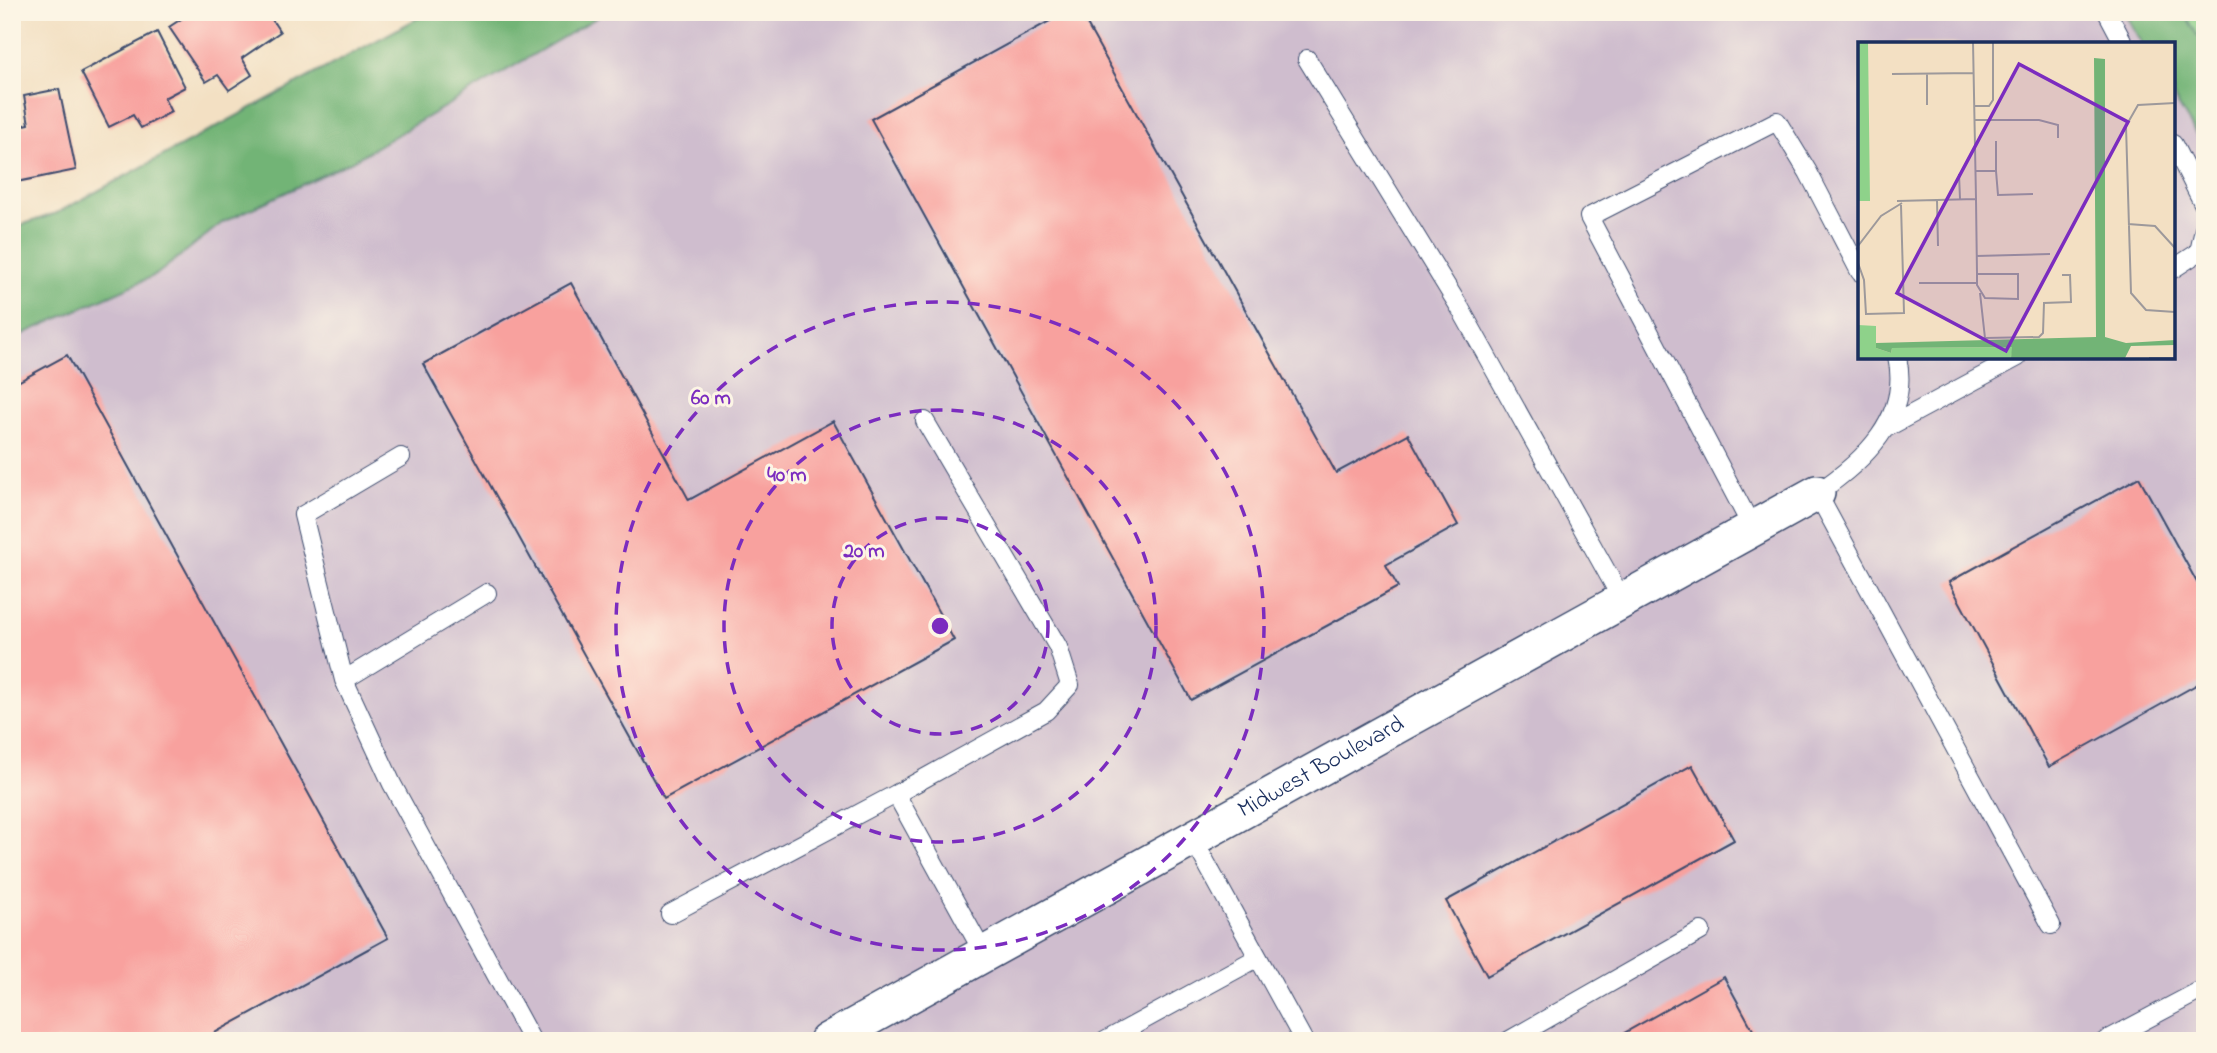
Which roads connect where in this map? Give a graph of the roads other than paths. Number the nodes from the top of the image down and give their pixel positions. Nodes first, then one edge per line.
1 (2107, 12) edge
2 (2123, 42) edge
3 (1307, 59) dead end
4 (2175, 148) edge
5 (2205, 207) edge
6 (2205, 225) edge
7 (1858, 268) edge
8 (2175, 268) edge
9 (1897, 359) edge
10 (2014, 359) edge
11 (925, 421) dead end
12 (1886, 428) junction
13 (401, 457) dead end
14 (1817, 493) junction
15 (1753, 529) junction
16 (487, 593) dead end
17 (1623, 601) junction
18 (344, 680) junction
19 (896, 794) junction
20 (1193, 838) junction
21 (670, 914) dead end
22 (2051, 925) dead end
23 (1701, 931) dead end
24 (984, 954) junction
25 (1257, 958) junction
26 (2205, 988) edge
27 (532, 1041) edge
28 (827, 1041) edge
29 (1105, 1041) edge
30 (1304, 1041) edge
31 (1508, 1041) edge
32 (2105, 1041) edge

1 - 2 lane
3 - 17 lane
4 - 5 lane
6 - 8 lane
7 - 15 lane
9 - 12 lane
10 - 12 lane
11 - 19 lane
12 - 14 lane
13 - 18 lane
14 - 15 street, Midwest Boulevard
14 - 22 lane
15 - 17 street, Midwest Boulevard
16 - 18 lane
17 - 20 street, Midwest Boulevard
18 - 27 lane
19 - 21 lane
19 - 24 lane
20 - 24 street, Midwest Boulevard
20 - 25 lane
23 - 31 lane
24 - 28 street, Midwest Boulevard
25 - 29 lane
25 - 30 lane
26 - 32 lane

